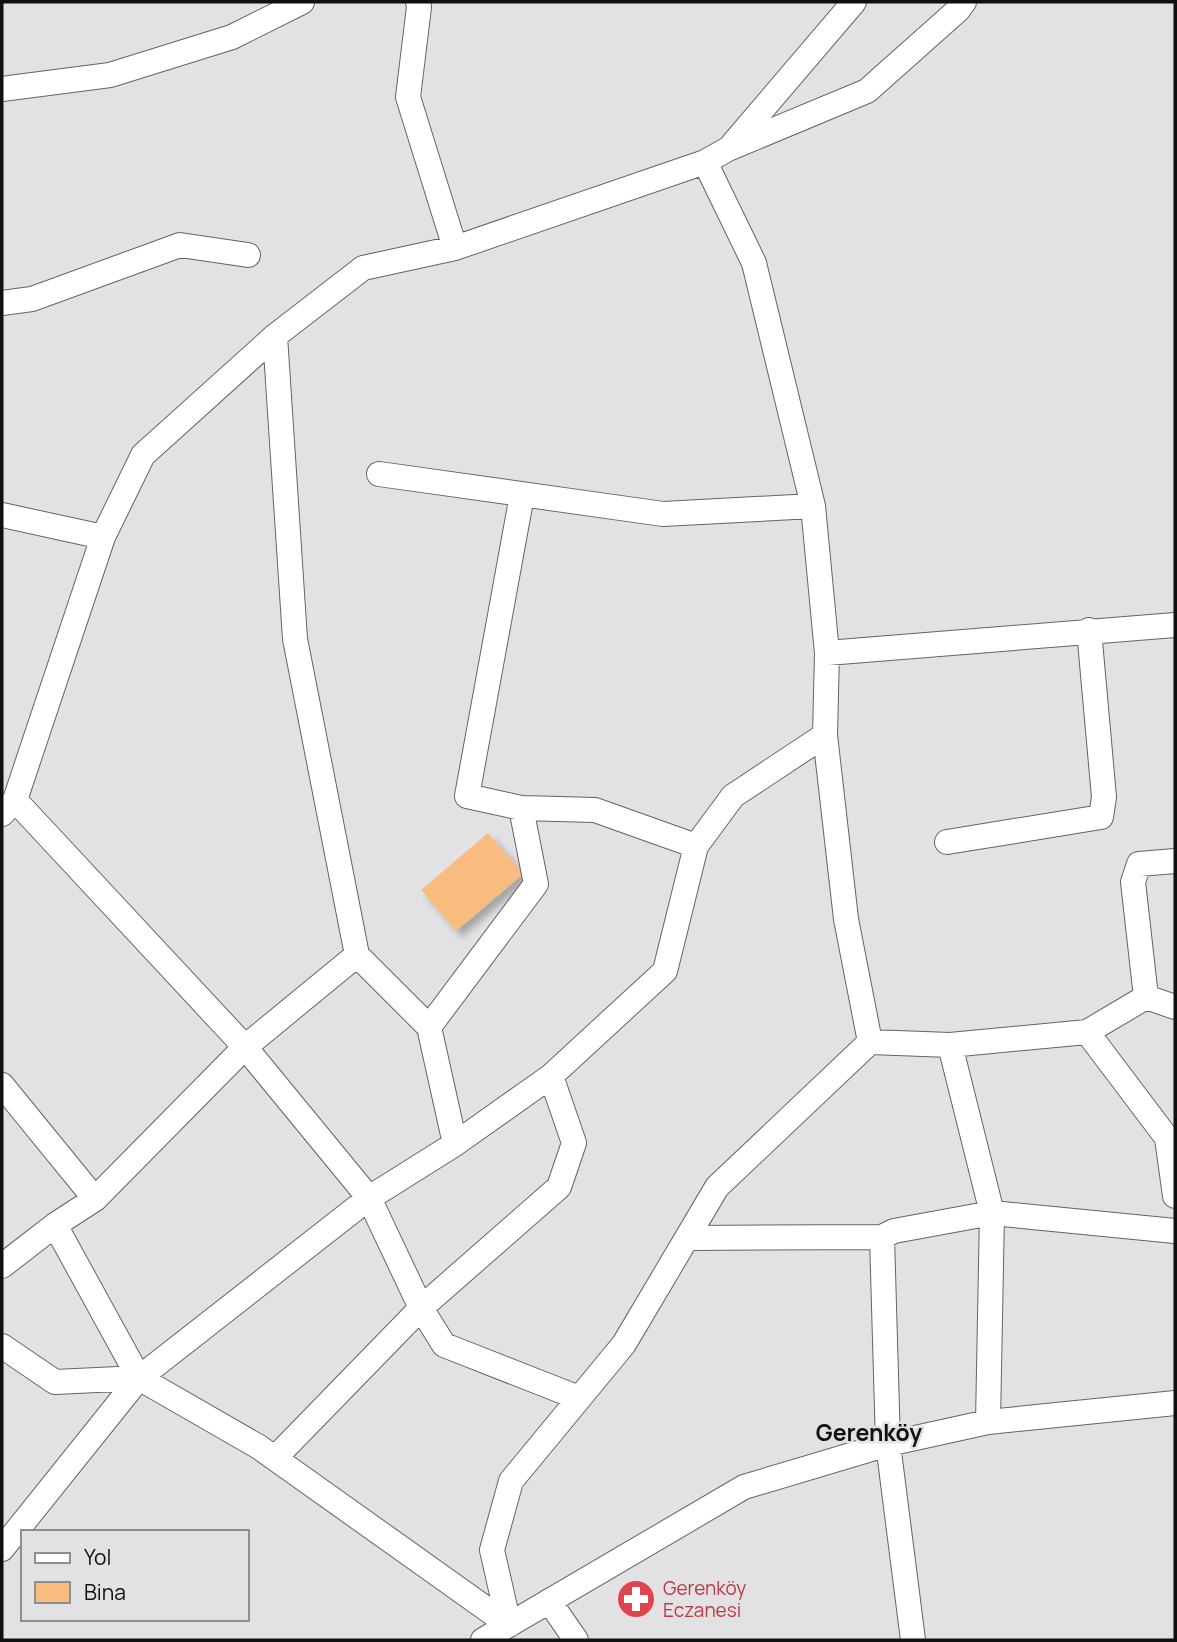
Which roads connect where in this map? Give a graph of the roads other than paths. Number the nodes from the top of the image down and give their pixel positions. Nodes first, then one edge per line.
1 (302, 2) edge
2 (418, 2) edge
3 (854, 2) edge
4 (964, 2) edge
5 (2, 89) edge
6 (728, 149) junction
7 (705, 162) junction
8 (455, 248) junction
9 (248, 255) dead end
10 (2, 303) edge
11 (275, 336) junction
12 (379, 474) dead end
13 (522, 495) junction
14 (813, 506) junction
15 (2, 514) edge
16 (103, 537) junction
17 (1175, 625) edge
18 (1089, 630) junction
19 (827, 653) junction
20 (825, 735) junction
21 (9, 807) edge
22 (521, 808) junction
23 (947, 842) dead end
24 (696, 846) junction
25 (1175, 861) edge
26 (357, 956) junction
27 (1146, 997) junction
28 (1175, 1007) edge
29 (429, 1027) junction
30 (1087, 1032) junction
31 (870, 1042) junction
32 (950, 1045) junction
33 (244, 1047) junction
34 (551, 1076) junction
35 (2, 1085) edge
36 (455, 1144) junction
37 (1175, 1196) edge
38 (369, 1198) junction
39 (94, 1199) junction
40 (992, 1213) junction
41 (55, 1224) junction
42 (1175, 1231) edge
43 (882, 1237) junction
44 (687, 1238) junction
45 (2, 1266) edge
46 (421, 1308) junction
47 (2, 1346) edge
48 (139, 1378) junction
49 (579, 1398) junction
50 (1175, 1403) edge
51 (988, 1422) junction
52 (888, 1444) junction
53 (275, 1458) junction
54 (2, 1549) edge
55 (549, 1601) junction
56 (509, 1625) junction
57 (483, 1640) edge
58 (576, 1640) edge
59 (913, 1640) edge

1 - 5 street
2 - 8 street
3 - 6 street
4 - 6 street
6 - 7 street
7 - 8 street
7 - 14 street
8 - 11 street
9 - 10 street
11 - 16 street
11 - 26 street
12 - 13 street
13 - 14 street
13 - 22 street
14 - 19 street
15 - 16 street
16 - 21 street
17 - 18 street
18 - 19 street
18 - 23 street
19 - 20 street
20 - 24 street
20 - 31 street
21 - 33 street
22 - 24 street
22 - 29 street
24 - 34 street
25 - 27 street
26 - 29 street
26 - 33 street
27 - 28 street
27 - 30 street
29 - 36 street
30 - 32 street
30 - 37 street
31 - 32 street
31 - 44 street
32 - 40 street
33 - 38 street
33 - 39 street
34 - 36 street
34 - 46 street
35 - 39 street
36 - 38 street
38 - 46 street
38 - 48 street
39 - 41 street
40 - 42 street
40 - 43 street
40 - 51 street
41 - 45 street
41 - 48 street
43 - 44 street
43 - 52 street
44 - 49 street
46 - 49 street
46 - 53 street
47 - 48 street
48 - 53 street
48 - 54 street
49 - 56 street
50 - 51 street
51 - 52 street
52 - 55 street
52 - 59 street
53 - 56 street
55 - 56 street
55 - 58 street
56 - 57 street

